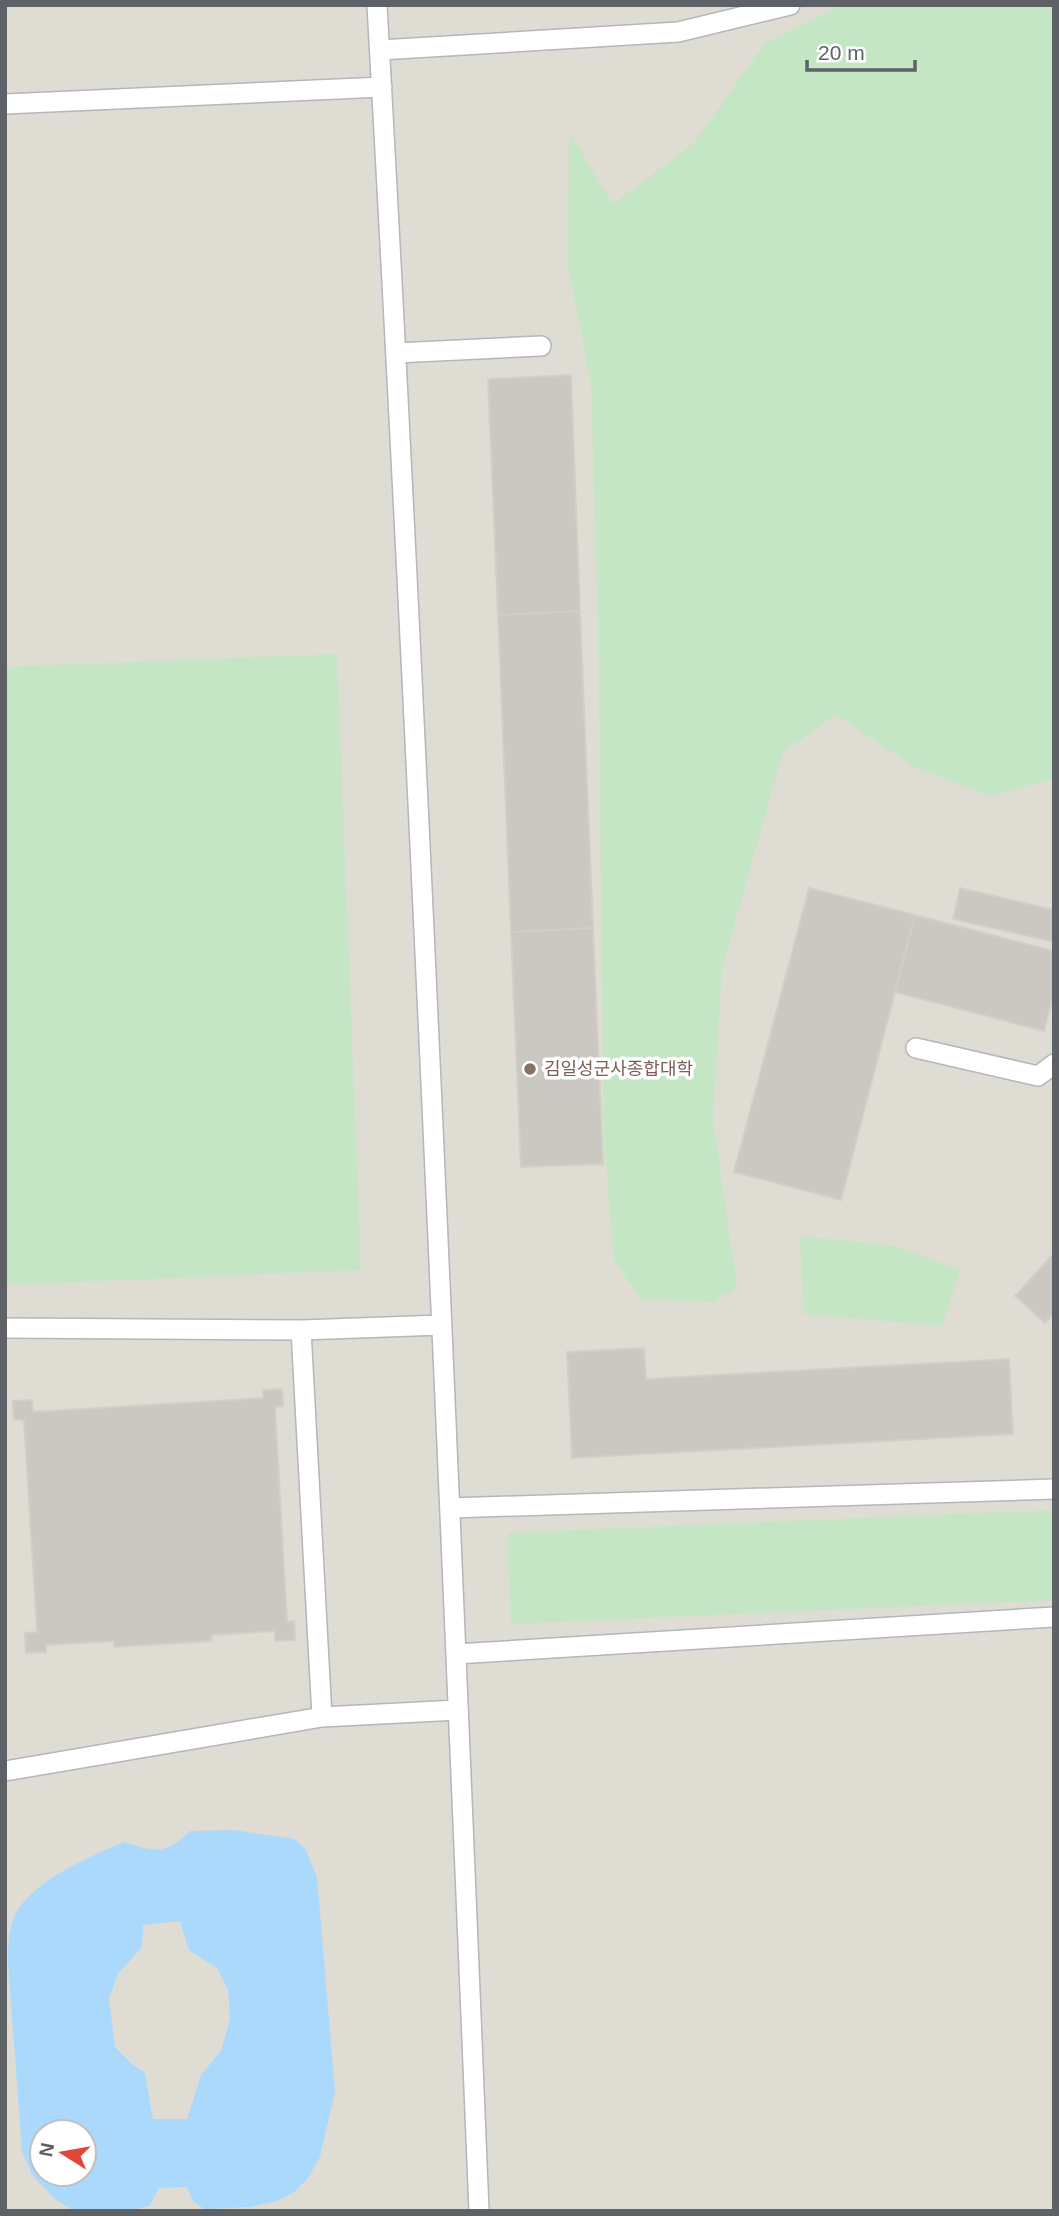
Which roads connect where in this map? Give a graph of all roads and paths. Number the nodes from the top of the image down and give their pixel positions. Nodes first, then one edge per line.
1 (377, 5) edge
2 (790, 5) edge
3 (380, 50) junction
4 (382, 88) junction
5 (5, 104) edge
6 (541, 346) dead end
7 (397, 352) junction
8 (916, 1048) dead end
9 (1054, 1064) edge
10 (442, 1325) junction
11 (5, 1328) edge
12 (301, 1330) junction
13 (1054, 1489) edge
14 (450, 1508) junction
15 (1054, 1617) edge
16 (456, 1654) junction
17 (458, 1710) junction
18 (322, 1717) junction
19 (5, 1771) edge
20 (479, 2211) edge

1 - 3 lane
2 - 3 lane
3 - 4 lane
4 - 5 lane
4 - 7 lane
6 - 7 lane
7 - 10 lane
8 - 9 lane
10 - 12 lane
10 - 14 lane
11 - 12 lane
12 - 18 lane
13 - 14 lane
14 - 16 lane
15 - 16 lane
16 - 17 lane
17 - 18 lane
17 - 20 lane
18 - 19 lane

